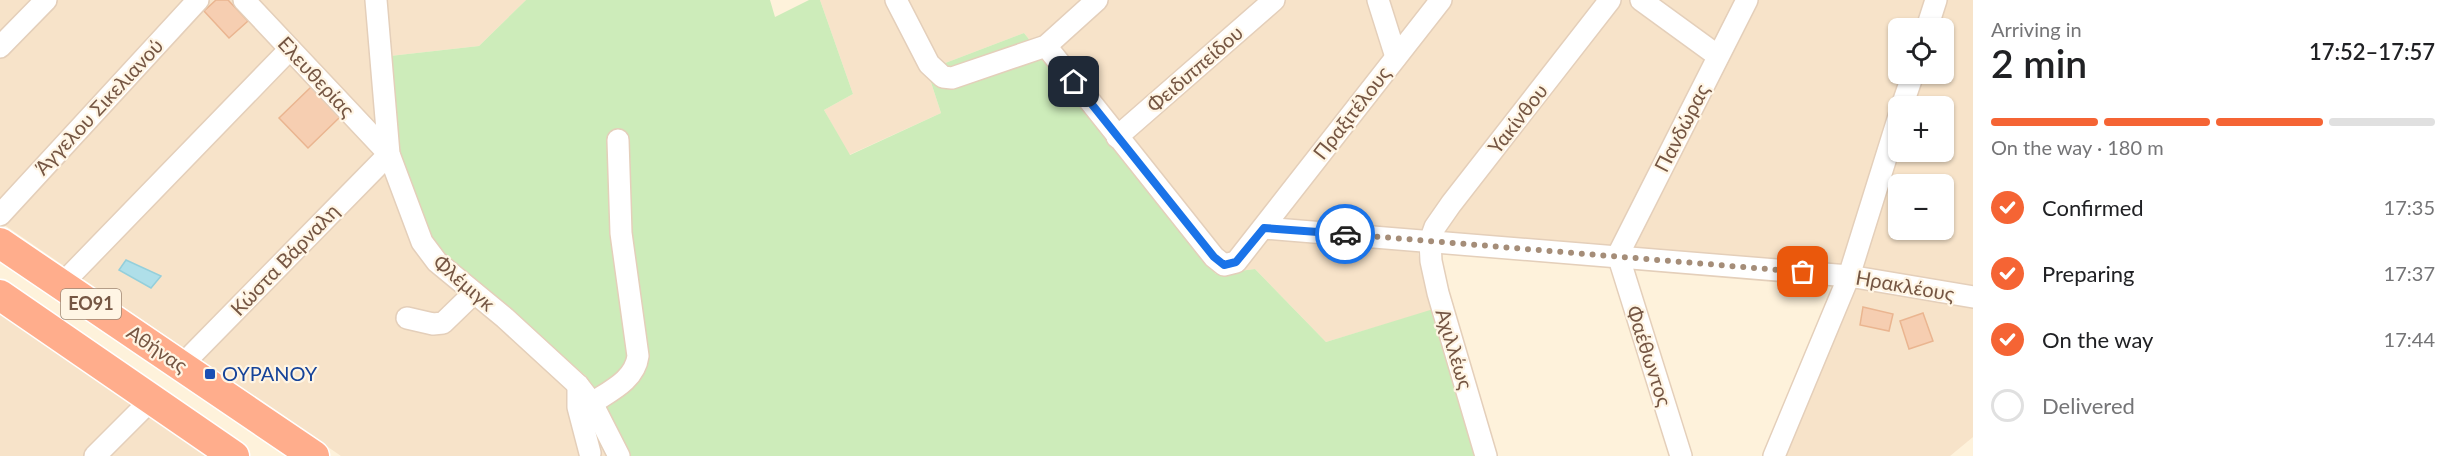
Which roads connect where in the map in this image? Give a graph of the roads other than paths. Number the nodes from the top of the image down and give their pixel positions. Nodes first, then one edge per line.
1 (46, 0) edge
2 (198, 0) edge
3 (244, 0) edge
4 (896, 0) edge
5 (1097, 0) edge
6 (1274, 0) edge
7 (1378, 0) edge
8 (1441, 0) edge
9 (1610, 0) edge
10 (1641, 0) edge
11 (1747, 0) edge
12 (1936, 0) edge
13 (381, 2) edge
14 (1930, 18) edge
15 (1046, 46) junction
16 (0, 47) edge
17 (290, 49) junction
18 (1718, 56) junction
19 (1396, 57) junction
20 (1117, 137) junction
21 (618, 140) dead end
22 (1888, 151) edge
23 (389, 154) junction
24 (0, 214) edge
25 (1264, 228) junction
26 (1430, 241) junction
27 (0, 243) edge
28 (1618, 255) junction
29 (1849, 276) junction
30 (62, 284) junction
31 (474, 293) junction
32 (0, 296) edge
33 (1973, 297) edge
34 (407, 318) dead end
35 (181, 366) junction
36 (578, 385) junction
37 (152, 400) junction
38 (592, 403) junction
39 (590, 453) dead end
40 (95, 456) edge
41 (234, 456) edge
42 (314, 456) edge
43 (619, 456) edge
44 (1486, 456) edge
45 (1681, 456) edge
46 (1774, 456) edge

1 - 16 street
2 - 24 street, Άγγελου Σικελιανού
3 - 17 street, Ελευθερίας
4 - 15 street
5 - 15 street
6 - 20 street, Φειδιππείδου
7 - 19 street
8 - 19 street, Πραξιτέλους
9 - 26 street, Υακίνθου
10 - 18 street
11 - 18 street, Πανδώρας
12 - 14 street
13 - 23 street, Φλέμιγκ
15 - 20 street
17 - 23 street, Ελευθερίας
17 - 30 street
18 - 28 street, Πανδώρας
19 - 25 street, Πραξιτέλους
20 - 25 street, Πραξιτέλους
21 - 38 street
22 - 29 street
23 - 31 street, Φλέμιγκ
23 - 35 street, Κώστα Βάρναλη
25 - 26 street, Ηρακλέους
26 - 28 street, Ηρακλέους
26 - 44 street, Αχιλλέως
27 - 30 highway, Αθήνας / ΕΟ91
28 - 29 street, Ηρακλέους
28 - 45 street, Φαέθωντος
29 - 33 street, Ηρακλέους
29 - 46 street
30 - 35 highway, Αθήνας / ΕΟ91
31 - 34 street
31 - 36 street, Φλέμιγκ
32 - 37 highway, ΕΟ91
35 - 42 highway, Αθήνας / ΕΟ91
36 - 38 street, Φλέμιγκ
36 - 39 street
37 - 40 street
37 - 41 highway, ΕΟ91
38 - 43 street, Φλέμιγκ

